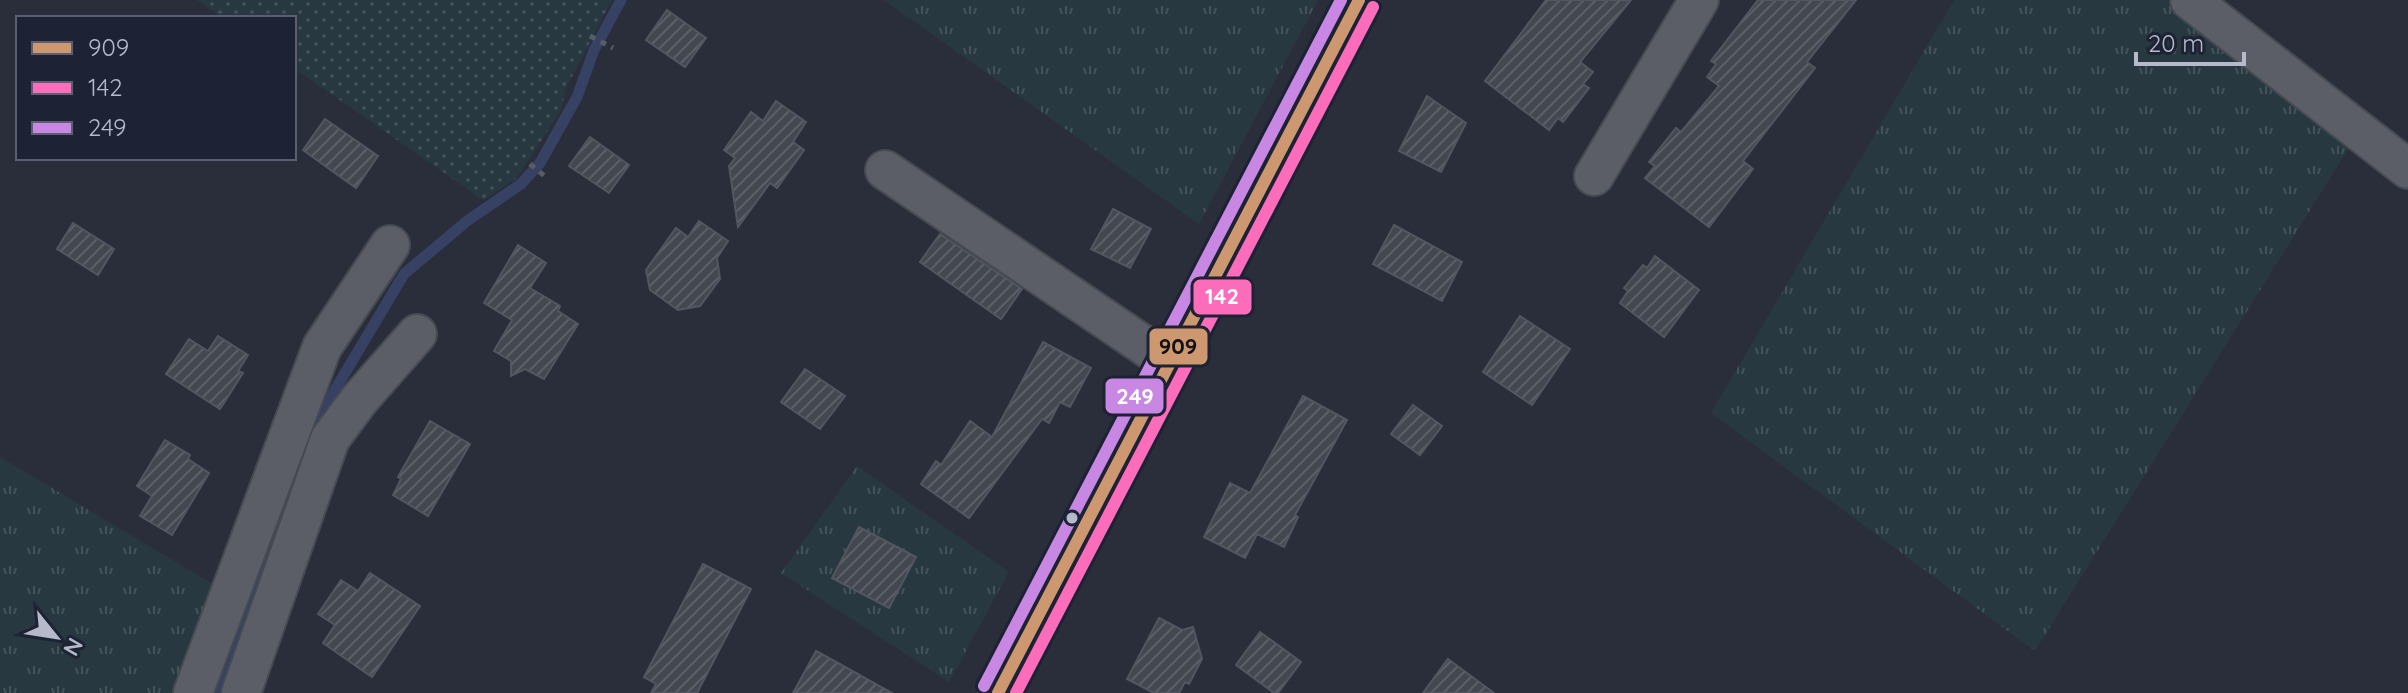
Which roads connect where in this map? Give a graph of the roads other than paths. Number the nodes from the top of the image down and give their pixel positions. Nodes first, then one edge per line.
1 (1359, 0) edge
2 (1699, 0) edge
3 (2190, 0) edge
4 (2408, 169) edge
5 (885, 170) dead end
6 (1594, 176) dead end
7 (390, 245) dead end
8 (417, 334) dead end
9 (1170, 363) junction
10 (293, 422) junction
11 (330, 439) junction
12 (193, 693) edge
13 (241, 693) edge
14 (998, 693) edge

1 - 9 street
2 - 6 street
3 - 4 street
5 - 9 street
7 - 10 street
8 - 11 street
9 - 14 street
10 - 11 street
10 - 12 street
11 - 13 street

